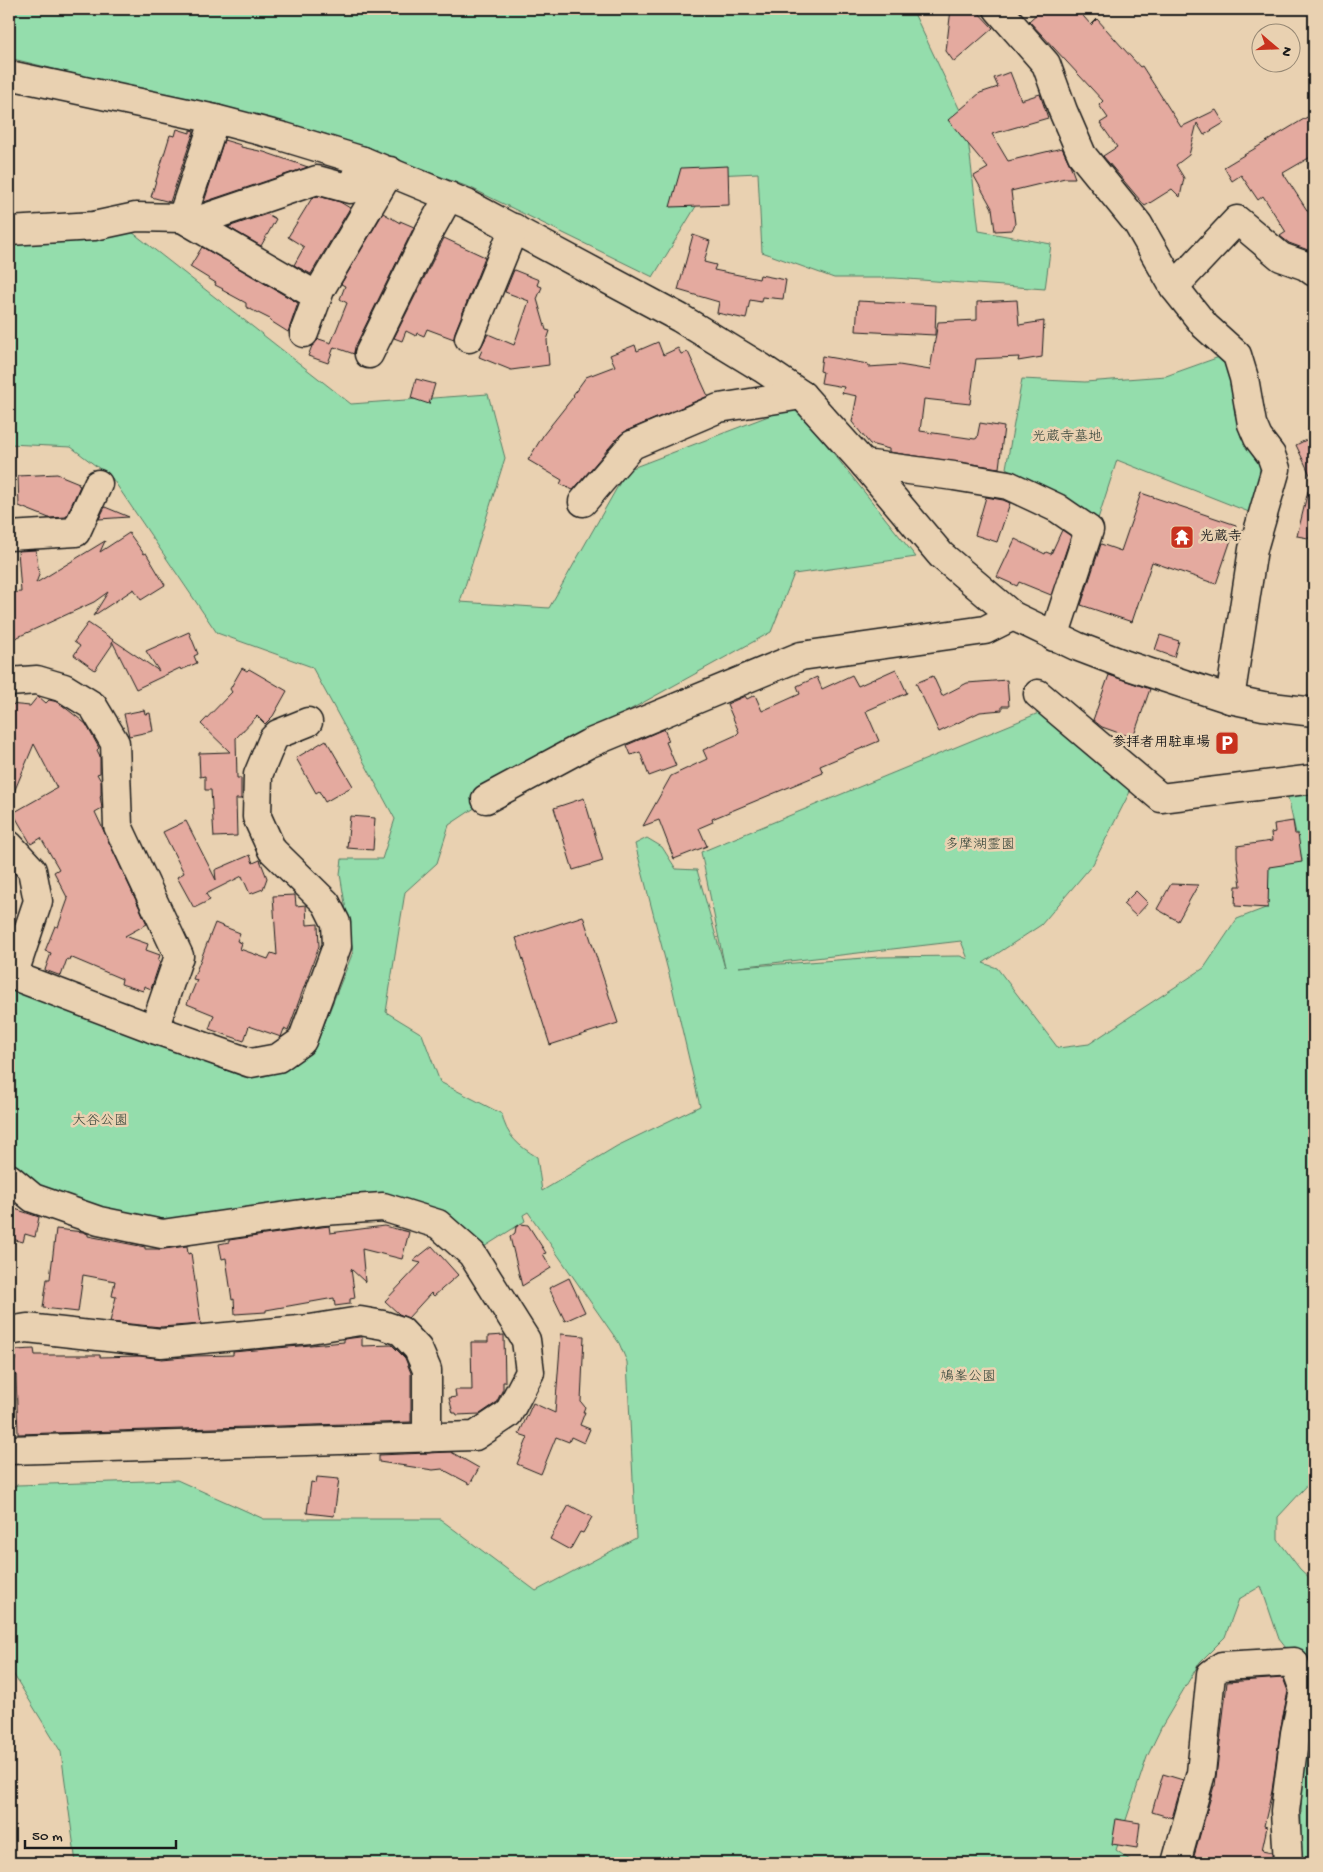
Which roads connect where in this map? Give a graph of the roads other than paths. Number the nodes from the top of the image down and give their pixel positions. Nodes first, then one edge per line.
1 (998, 9) edge
2 (9, 75) edge
3 (215, 119) junction
4 (363, 161) junction
5 (390, 171) junction
6 (449, 196) junction
7 (186, 221) junction
8 (514, 228) junction
9 (9, 231) edge
10 (1314, 272) edge
11 (1174, 287) junction
12 (317, 296) junction
13 (304, 333) dead end
14 (469, 338) dead end
15 (369, 354) dead end
16 (802, 395) junction
17 (864, 464) junction
18 (98, 484) dead end
19 (583, 502) dead end
20 (9, 536) edge
21 (1013, 616) junction
22 (1054, 637) junction
23 (9, 682) edge
24 (1038, 694) dead end
25 (1230, 698) junction
26 (1314, 712) edge
27 (308, 722) dead end
28 (1314, 779) edge
29 (486, 799) dead end
30 (9, 846) edge
31 (11, 975) edge
32 (154, 1029) junction
33 (9, 1178) edge
34 (9, 1331) edge
35 (427, 1438) junction
36 (9, 1450) edge
37 (1176, 1863) edge
38 (1288, 1863) edge

1 - 11 street
2 - 3 street
3 - 4 street
3 - 7 street
4 - 5 street
4 - 7 street
5 - 6 street
5 - 12 street
6 - 8 street
6 - 15 street
7 - 9 street
7 - 12 street
8 - 14 street
8 - 16 street
10 - 11 street
11 - 25 street
12 - 13 street
16 - 17 street
16 - 19 street
17 - 21 street
17 - 22 street
18 - 20 street
21 - 22 street
21 - 29 street
22 - 25 street
23 - 32 street
24 - 28 street
25 - 26 street
27 - 32 street
30 - 31 street
31 - 32 street
33 - 35 street
34 - 35 street
35 - 36 street
37 - 38 street

